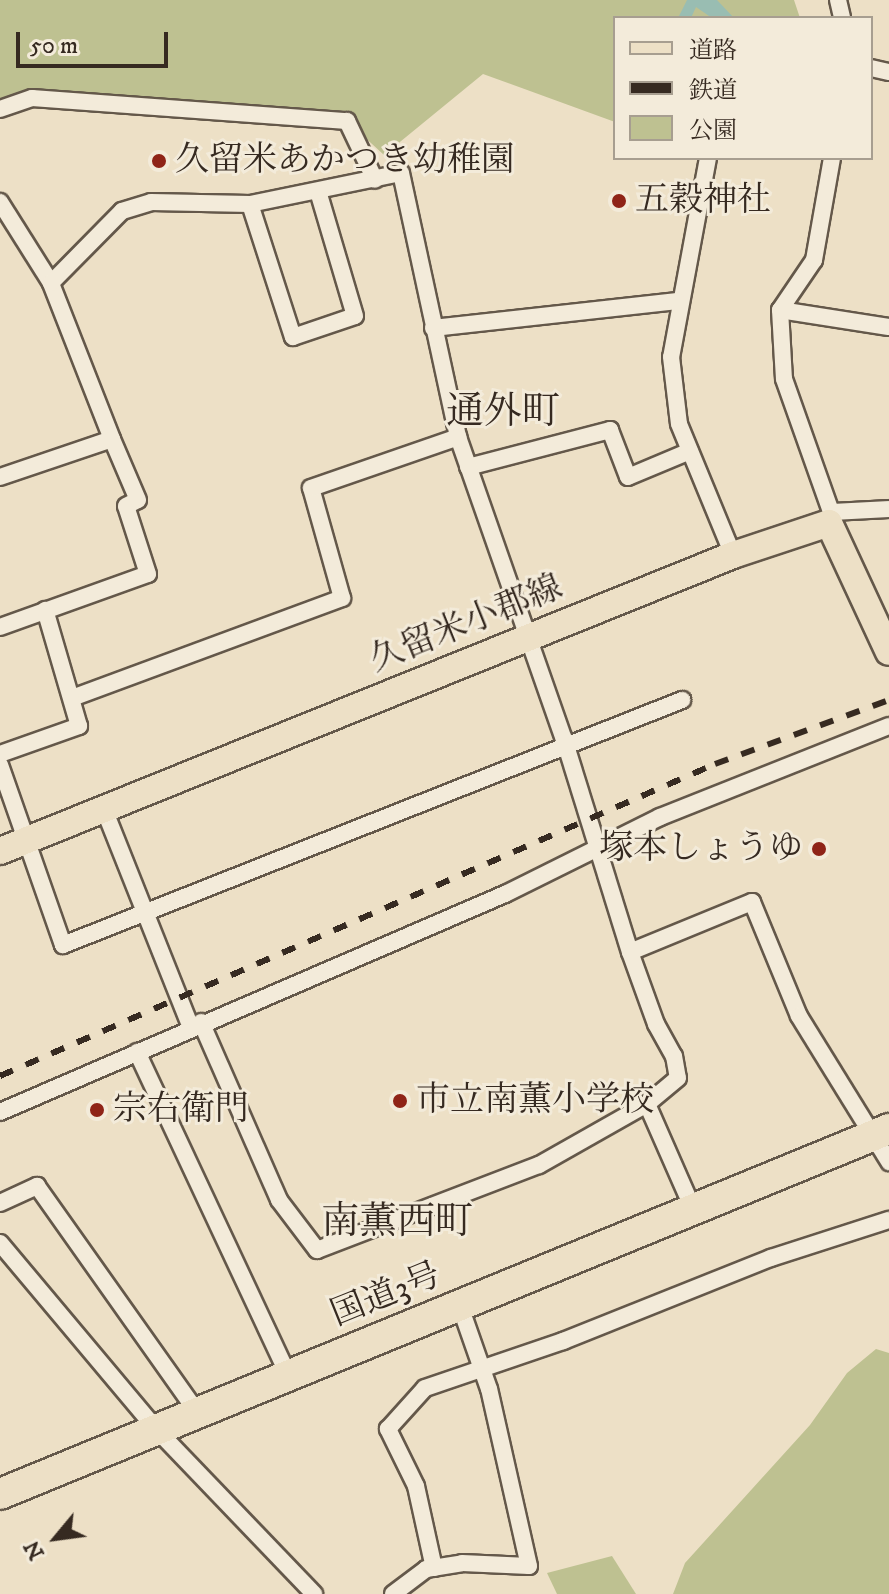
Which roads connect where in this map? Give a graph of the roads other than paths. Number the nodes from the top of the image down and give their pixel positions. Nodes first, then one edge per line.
1 (0, 109) edge
2 (708, 160) edge
3 (828, 160) edge
4 (375, 180) junction
5 (318, 191) junction
6 (0, 202) edge
7 (250, 204) junction
8 (51, 283) junction
9 (678, 301) junction
10 (780, 310) junction
11 (889, 325) edge
12 (433, 328) junction
13 (458, 437) junction
14 (112, 439) junction
15 (690, 451) junction
16 (468, 467) junction
17 (0, 477) edge
18 (889, 509) edge
19 (733, 555) junction
20 (45, 610) junction
21 (0, 627) edge
22 (528, 639) junction
23 (889, 652) edge
24 (72, 698) junction
25 (682, 700) dead end
26 (889, 726) edge
27 (566, 747) junction
28 (0, 754) edge
29 (0, 765) edge
30 (104, 809) junction
31 (29, 839) junction
32 (0, 851) edge
33 (595, 852) junction
34 (144, 915) junction
35 (630, 952) junction
36 (196, 1025) junction
37 (137, 1052) junction
38 (647, 1104) junction
39 (0, 1112) edge
40 (881, 1132) edge
41 (889, 1162) edge
42 (0, 1203) edge
43 (694, 1211) junction
44 (889, 1220) edge
45 (0, 1243) edge
46 (460, 1306) junction
47 (482, 1366) junction
48 (288, 1375) junction
49 (197, 1412) junction
50 (155, 1428) junction
51 (0, 1494) edge
52 (434, 1568) junction
53 (314, 1594) edge
54 (393, 1594) edge

1 - 4 street
2 - 9 street
3 - 10 street
4 - 5 street
4 - 12 street
5 - 7 street
5 - 7 street
6 - 8 street
7 - 8 street
8 - 14 street
9 - 12 street
9 - 15 street
10 - 11 street
10 - 18 street
12 - 13 street
13 - 16 street
13 - 24 street
14 - 17 street
14 - 20 street
15 - 16 street
15 - 19 street
16 - 22 street
19 - 22 main road, 久留米小郡線
19 - 23 main road, 久留米小郡線
20 - 21 street
20 - 24 street
22 - 27 street
22 - 30 main road, 久留米小郡線
24 - 28 street
25 - 27 street
26 - 33 street
27 - 33 street
27 - 34 street
29 - 31 street
30 - 31 main road, 久留米小郡線
30 - 34 street
31 - 32 main road, 久留米小郡線
31 - 34 street
33 - 35 street
33 - 36 street
34 - 36 street
35 - 38 street
35 - 40 street
36 - 37 street
36 - 38 street
37 - 39 street
37 - 48 street
38 - 43 street
40 - 41 street
40 - 43 highway, 国道3号
42 - 49 street
43 - 46 highway, 国道3号
44 - 47 street
45 - 50 street
46 - 47 street
46 - 48 highway, 国道3号
47 - 52 street
47 - 52 street
48 - 49 highway, 国道3号
49 - 50 highway, 国道3号
50 - 51 highway, 国道3号
50 - 53 street
52 - 54 street

